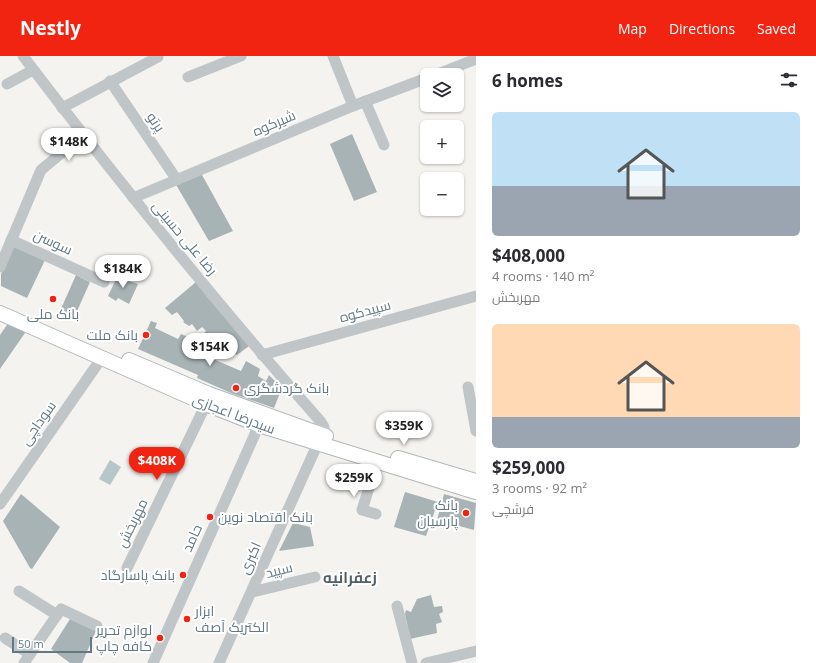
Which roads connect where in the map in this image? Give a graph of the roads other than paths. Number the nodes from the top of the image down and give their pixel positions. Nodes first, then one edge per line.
1 (23, 56) edge
2 (241, 56) edge
3 (333, 56) edge
4 (158, 57) dead end
5 (476, 59) edge
6 (452, 68) edge
7 (33, 70) junction
8 (188, 78) dead end
9 (110, 81) junction
10 (420, 81) edge
11 (7, 84) dead end
12 (365, 101) junction
13 (353, 106) junction
14 (62, 108) junction
15 (82, 136) junction
16 (384, 145) dead end
17 (176, 180) junction
18 (133, 198) junction
19 (12, 240) junction
20 (0, 267) edge
21 (104, 282) dead end
22 (476, 296) edge
23 (0, 303) edge
24 (0, 313) edge
25 (262, 355) junction
26 (101, 359) junction
27 (468, 387) dead end
28 (206, 404) junction
29 (259, 425) junction
30 (476, 431) edge
31 (321, 439) junction
32 (378, 462) junction
33 (476, 481) edge
34 (476, 492) edge
35 (0, 504) edge
36 (376, 514) dead end
37 (127, 568) dead end
38 (315, 576) dead end
39 (20, 592) dead end
40 (252, 592) junction
41 (397, 606) dead end
42 (57, 615) junction
43 (97, 626) dead end
44 (5, 638) dead end
45 (476, 651) edge
46 (27, 658) edge
47 (153, 663) edge
48 (219, 663) edge
49 (412, 663) edge
50 (426, 663) edge

1 - 7 street, رضا علی حسینی
2 - 8 street
3 - 13 street
4 - 9 street
5 - 6 street
7 - 11 street
7 - 14 street, رضا علی حسینی
9 - 14 street
9 - 17 street, پرتو
10 - 12 street, شیرکوه
12 - 13 street, شیرکوه
12 - 16 street
13 - 17 street, شیرکوه
14 - 15 street, رضا علی حسینی
15 - 18 street, رضا علی حسینی
15 - 19 street
17 - 18 street, شیرکوه
18 - 25 street, رضا علی حسینی
19 - 20 street
19 - 21 street, سوسن
22 - 25 street, سپیدکوه
23 - 31 main road, سیدرضا اعجازی
24 - 26 main road, سیدرضا اعجازی
25 - 31 street, رضا علی حسینی
26 - 28 main road, سیدرضا اعجازی
26 - 35 street, سوداچی
27 - 30 street
28 - 29 main road, سیدرضا اعجازی
28 - 37 street, مهربخش
29 - 31 main road, سیدرضا اعجازی
29 - 47 street, حامد
31 - 32 main road, سیدرضا اعجازی
31 - 33 main road, سیدرضا اعجازی
31 - 40 street, اکبری
32 - 34 main road, سیدرضا اعجازی
32 - 36 street
38 - 40 street, سپید
39 - 42 street
40 - 48 street, اکبری
41 - 49 street
42 - 43 street
42 - 46 street
44 - 46 street
45 - 50 street

